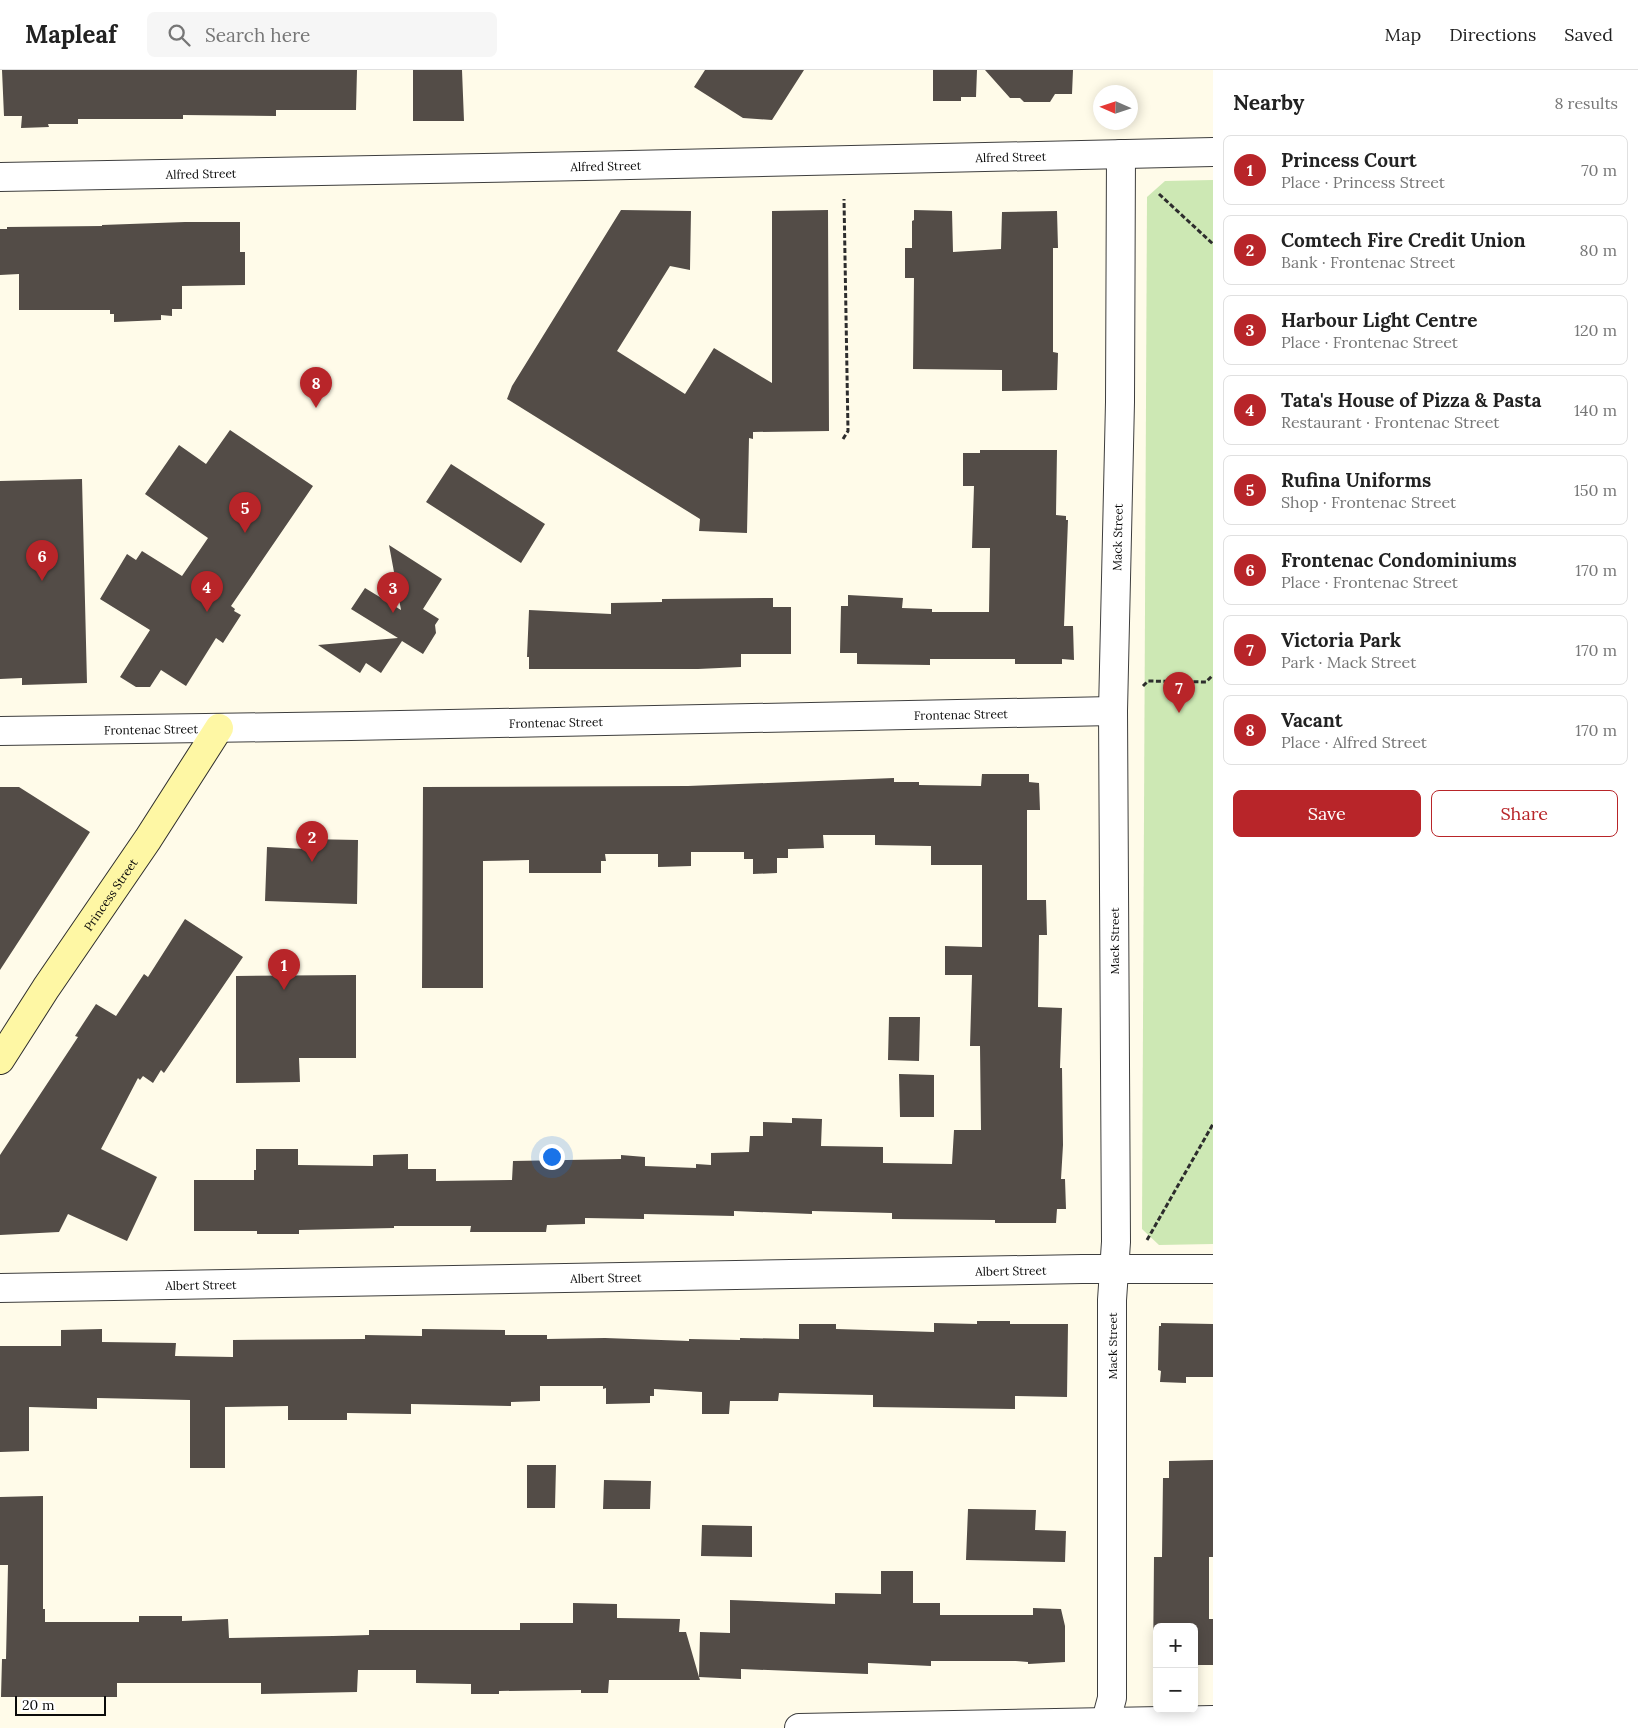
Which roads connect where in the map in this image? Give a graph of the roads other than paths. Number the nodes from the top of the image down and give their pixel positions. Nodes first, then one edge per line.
1 (1213, 152) edge
2 (1121, 154) junction
3 (0, 177) edge
4 (1113, 711) junction
5 (219, 728) junction
6 (0, 730) edge
7 (0, 1060) edge
8 (1213, 1269) edge
9 (1114, 1270) junction
10 (0, 1288) edge
11 (1213, 1720) edge
12 (1105, 1725) edge
13 (799, 1728) edge

1 - 2 street, Alfred Street
2 - 3 street, Alfred Street
2 - 4 street, Mack Street
4 - 5 street, Frontenac Street
4 - 9 street, Mack Street
5 - 6 street, Frontenac Street
5 - 7 main road, Princess Street
8 - 9 street, Albert Street
9 - 10 street, Albert Street
9 - 12 street, Mack Street
11 - 12 street
12 - 13 street

